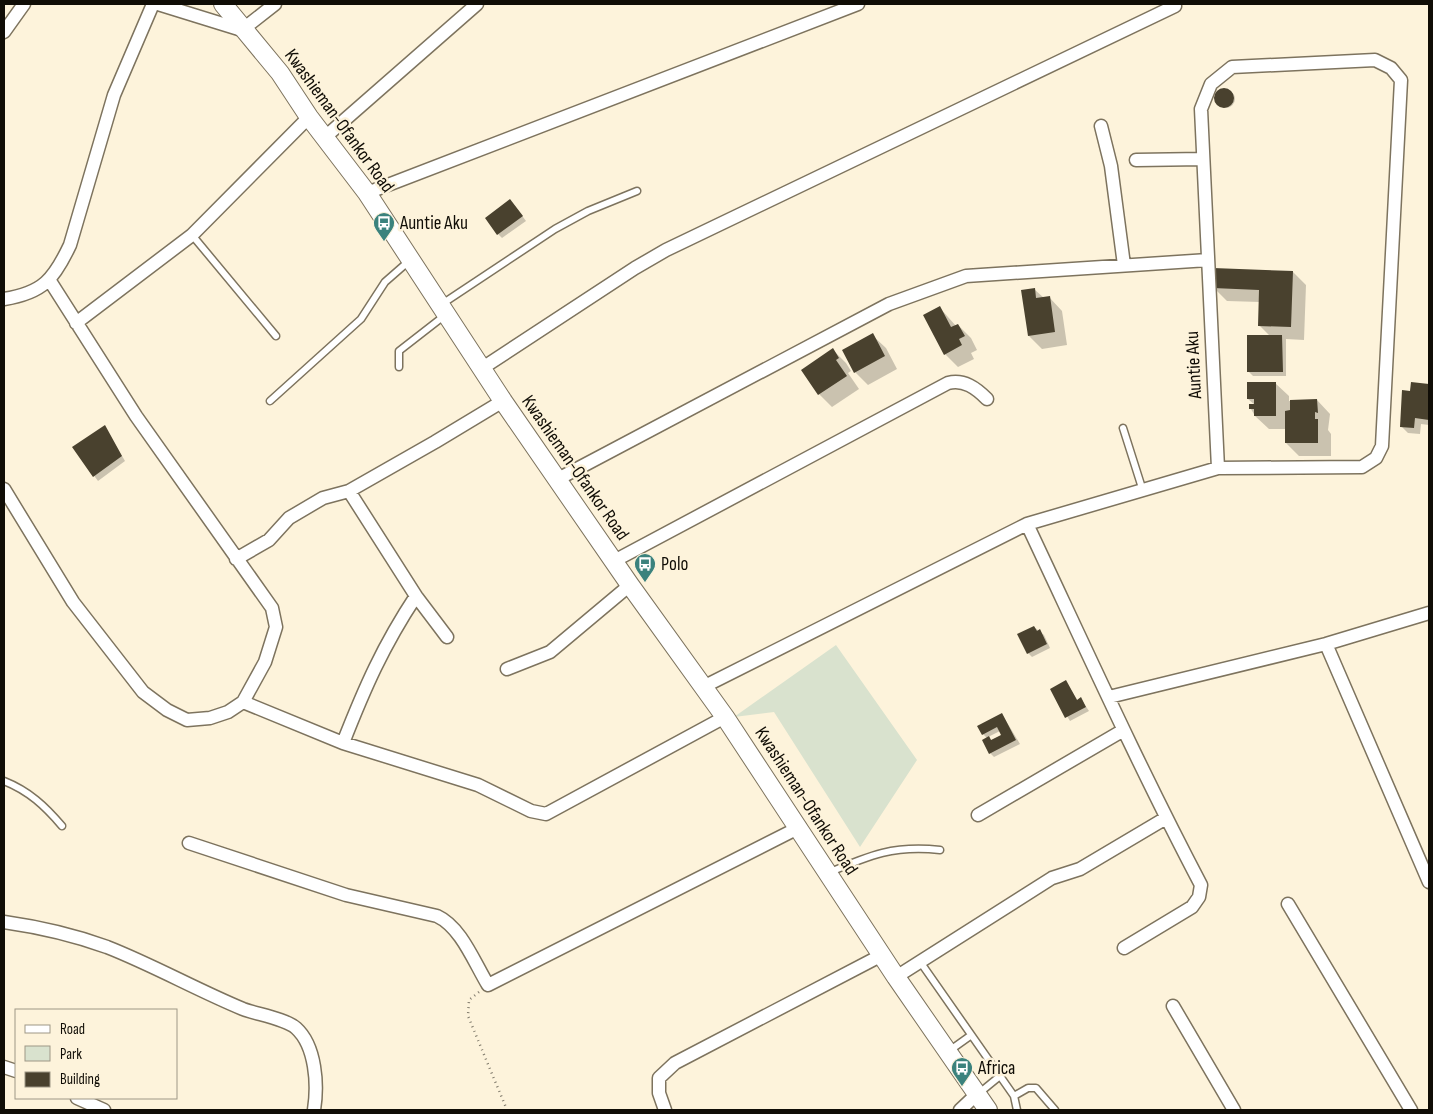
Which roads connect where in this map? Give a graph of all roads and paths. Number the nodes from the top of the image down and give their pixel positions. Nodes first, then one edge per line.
1 (24, 4) edge
2 (153, 4) edge
3 (158, 4) edge
4 (223, 4) edge
5 (275, 4) edge
6 (477, 4) edge
7 (858, 4) edge
8 (1175, 6) dead end
9 (242, 30) junction
10 (4, 32) edge
11 (309, 117) junction
12 (1101, 126) dead end
13 (324, 138) junction
14 (1203, 158) junction
15 (1136, 160) dead end
16 (637, 191) dead end
17 (367, 193) junction
18 (192, 235) junction
19 (1208, 260) junction
20 (410, 261) junction
21 (1124, 265) junction
22 (50, 281) junction
23 (4, 299) edge
24 (442, 310) junction
25 (76, 322) junction
26 (276, 336) dead end
27 (400, 367) dead end
28 (482, 370) junction
29 (987, 400) dead end
30 (502, 401) junction
31 (270, 402) dead end
32 (1122, 428) dead end
33 (1218, 468) junction
34 (558, 479) junction
35 (4, 489) edge
36 (349, 491) junction
37 (1143, 491) junction
38 (1027, 524) junction
39 (236, 559) junction
40 (614, 561) junction
41 (630, 585) junction
42 (416, 596) junction
43 (1429, 614) edge
44 (447, 637) dead end
45 (1326, 644) junction
46 (506, 670) dead end
47 (703, 687) junction
48 (1109, 697) junction
49 (243, 702) junction
50 (725, 717) junction
51 (1122, 731) junction
52 (343, 743) junction
53 (4, 781) edge
54 (978, 815) dead end
55 (1166, 818) junction
56 (62, 826) dead end
57 (800, 827) junction
58 (189, 843) dead end
59 (940, 850) dead end
60 (828, 873) junction
61 (1429, 882) edge
62 (1288, 904) dead end
63 (4, 922) edge
64 (1124, 948) dead end
65 (882, 955) junction
66 (922, 963) junction
67 (896, 977) junction
68 (488, 985) junction
69 (1173, 1006) dead end
70 (970, 1036) junction
71 (948, 1052) junction
72 (1000, 1076) junction
73 (977, 1094) junction
74 (1014, 1096) junction
75 (79, 1099) edge
76 (104, 1110) edge
77 (314, 1110) edge
78 (507, 1110) edge
79 (665, 1110) edge
80 (960, 1110) edge
81 (988, 1110) edge
82 (1018, 1110) edge
83 (1055, 1110) edge
84 (1234, 1110) edge
85 (1411, 1110) edge

1 - 10 street
2 - 22 street
3 - 9 street
4 - 9 main road, Kwashieman-Ofankor Road
5 - 9 street
6 - 13 street
7 - 17 street
8 - 28 street
9 - 11 main road, Kwashieman-Ofankor Road
11 - 13 main road, Kwashieman-Ofankor Road
11 - 18 street
12 - 21 street
13 - 17 main road, Kwashieman-Ofankor Road
14 - 15 street
14 - 19 street, Auntie Aku
14 - 33 street, Auntie Aku
16 - 24 lane
17 - 20 main road, Kwashieman-Ofankor Road
18 - 25 street
18 - 26 lane
19 - 21 street
19 - 33 street, Auntie Aku
20 - 24 main road, Kwashieman-Ofankor Road
20 - 31 lane
21 - 34 street
22 - 23 street
22 - 25 street
24 - 27 lane
24 - 28 main road, Kwashieman-Ofankor Road
25 - 39 street
28 - 30 main road, Kwashieman-Ofankor Road
29 - 40 street
30 - 34 main road, Kwashieman-Ofankor Road
30 - 36 street
32 - 37 lane
33 - 37 street
34 - 40 main road, Kwashieman-Ofankor Road
35 - 49 street
36 - 39 street
36 - 42 street
37 - 38 street
38 - 47 street
38 - 48 street
39 - 49 street
40 - 41 main road, Kwashieman-Ofankor Road
41 - 46 street
41 - 47 main road, Kwashieman-Ofankor Road
42 - 44 street
42 - 52 street
43 - 45 street
45 - 48 street
45 - 61 street
47 - 50 main road, Kwashieman-Ofankor Road
48 - 51 street
49 - 52 street
50 - 52 street
50 - 57 main road, Kwashieman-Ofankor Road
51 - 54 street
51 - 55 street
53 - 56 lane
55 - 64 street
55 - 66 street
57 - 60 main road, Kwashieman-Ofankor Road
57 - 68 street
58 - 68 street
59 - 60 lane
60 - 65 main road, Kwashieman-Ofankor Road
62 - 85 street
63 - 77 street
65 - 67 main road, Kwashieman-Ofankor Road
65 - 79 street
66 - 67 street
66 - 70 lane
67 - 71 main road, Kwashieman-Ofankor Road
68 - 78 path
69 - 84 street
70 - 71 lane
70 - 72 lane
71 - 73 main road, Kwashieman-Ofankor Road
72 - 73 lane
72 - 74 lane
73 - 80 street
73 - 81 main road, Kwashieman-Ofankor Road
74 - 82 lane
74 - 83 lane
75 - 76 street

